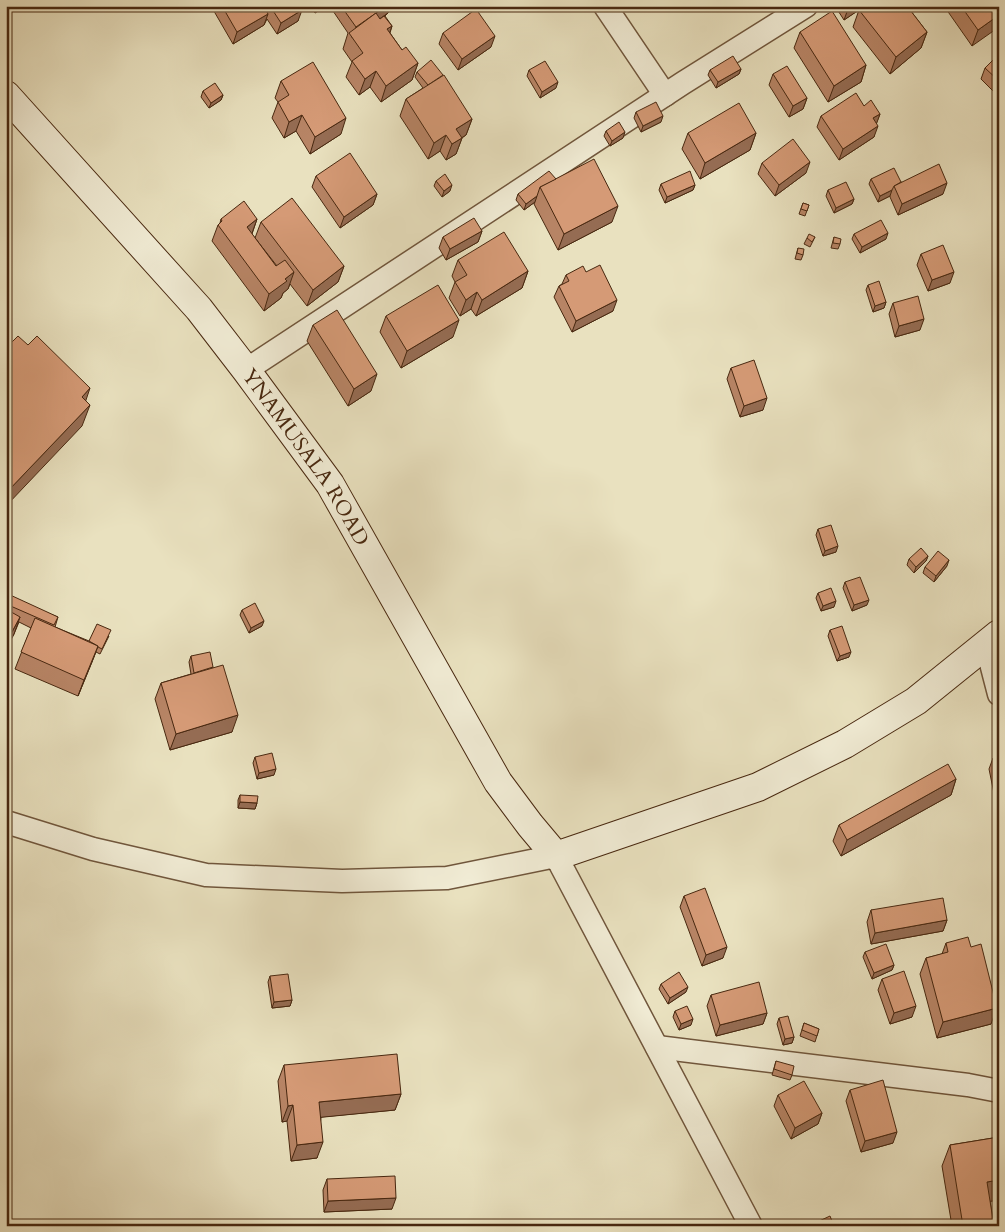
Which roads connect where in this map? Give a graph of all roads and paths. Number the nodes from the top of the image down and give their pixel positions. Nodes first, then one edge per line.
1 (605, 6) edge
2 (806, 6) edge
3 (6, 95) edge
4 (665, 95) junction
5 (246, 370) junction
6 (992, 639) edge
7 (999, 694) edge
8 (6, 822) edge
9 (556, 856) junction
10 (657, 1047) junction
11 (999, 1091) edge
12 (751, 1226) edge

1 - 4 street
2 - 4 street
3 - 5 main road, YNAMUSALA ROAD
4 - 5 street
5 - 9 main road, YNAMUSALA ROAD
6 - 7 street
6 - 9 main road
8 - 9 street
9 - 10 street
10 - 11 street
10 - 12 street

